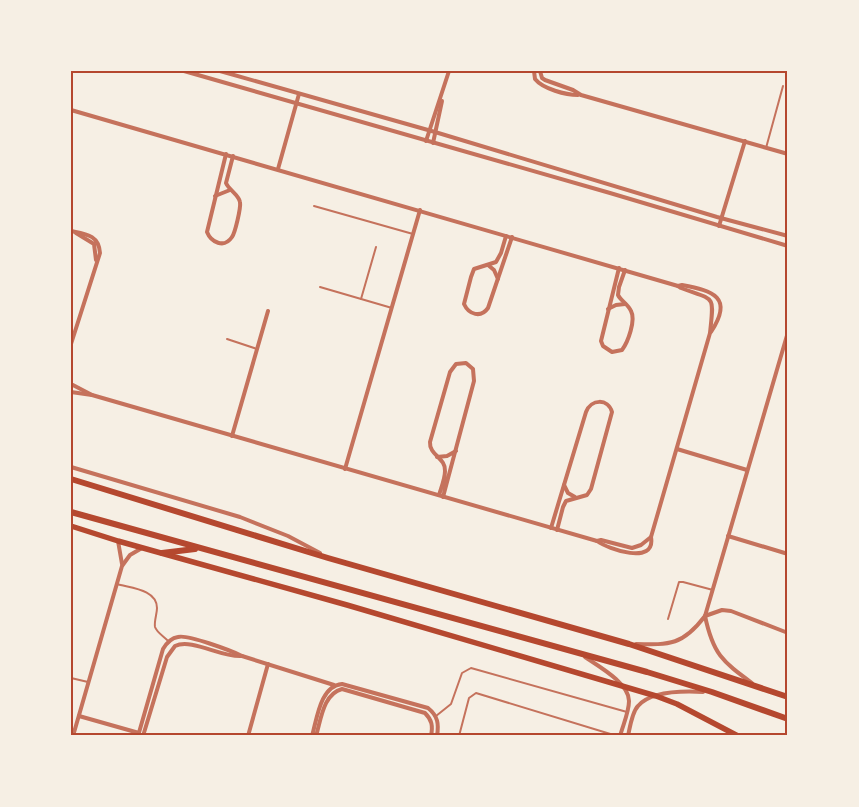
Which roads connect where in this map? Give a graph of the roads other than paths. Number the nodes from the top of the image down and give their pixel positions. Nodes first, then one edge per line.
1 (184, 71) edge
2 (220, 71) edge
3 (449, 71) edge
4 (534, 71) edge
5 (540, 71) edge
6 (783, 86) dead end
7 (299, 94) junction
8 (581, 94) junction
9 (442, 98) junction
10 (296, 104) junction
11 (71, 110) edge
12 (429, 131) junction
13 (435, 132) junction
14 (426, 141) junction
15 (744, 141) junction
16 (433, 143) junction
17 (766, 148) junction
18 (226, 154) junction
19 (788, 154) edge
20 (233, 156) junction
21 (278, 169) junction
22 (230, 190) junction
23 (215, 196) junction
24 (314, 206) dead end
25 (420, 210) junction
26 (721, 218) junction
27 (719, 226) junction
28 (73, 232) edge
29 (413, 234) junction
30 (506, 236) junction
31 (788, 236) edge
32 (512, 238) junction
33 (788, 246) edge
34 (376, 248) dead end
35 (487, 265) junction
36 (619, 268) junction
37 (625, 270) junction
38 (498, 279) junction
39 (678, 286) junction
40 (320, 287) dead end
41 (361, 299) junction
42 (625, 304) junction
43 (392, 308) junction
44 (608, 309) junction
45 (268, 311) dead end
46 (788, 332) edge
47 (710, 333) junction
48 (227, 339) dead end
49 (71, 344) edge
50 (257, 349) junction
51 (71, 384) edge
52 (71, 392) edge
53 (92, 395) junction
54 (232, 436) junction
55 (677, 449) junction
56 (456, 451) junction
57 (438, 457) junction
58 (71, 467) edge
59 (345, 469) junction
60 (747, 470) junction
61 (71, 480) edge
62 (564, 484) junction
63 (441, 496) junction
64 (576, 498) junction
65 (71, 512) edge
66 (71, 526) edge
67 (551, 528) junction
68 (557, 530) junction
69 (728, 536) junction
70 (652, 537) junction
71 (118, 541) junction
72 (597, 541) junction
73 (142, 548) junction
74 (198, 548) junction
75 (162, 554) junction
76 (788, 554) edge
77 (328, 558) junction
78 (122, 566) junction
79 (117, 584) junction
80 (713, 590) junction
81 (705, 616) junction
82 (668, 619) dead end
83 (788, 633) edge
84 (169, 642) junction
85 (629, 644) junction
86 (581, 653) junction
87 (242, 656) junction
88 (268, 664) junction
89 (71, 678) edge
90 (88, 682) junction
91 (334, 685) junction
92 (755, 685) junction
93 (623, 686) junction
94 (712, 692) junction
95 (656, 696) junction
96 (788, 697) edge
97 (627, 712) junction
98 (79, 716) junction
99 (436, 716) junction
100 (788, 719) edge
101 (602, 731) junction
102 (141, 735) edge
103 (73, 736) edge
104 (248, 736) edge
105 (312, 736) edge
106 (316, 736) edge
107 (431, 736) edge
108 (436, 736) edge
109 (459, 736) edge
110 (601, 736) edge
111 (619, 736) edge
112 (628, 736) edge
113 (738, 736) edge

1 - 10 street
2 - 7 street
3 - 9 street
4 - 8 street
5 - 8 street
6 - 17 lane
7 - 10 street
7 - 12 street
8 - 15 street
9 - 12 street
9 - 13 street
10 - 14 street
10 - 21 street
11 - 18 street
12 - 13 street
12 - 14 street
13 - 16 street
13 - 26 street
14 - 16 street
15 - 17 street
15 - 26 street
16 - 27 street
17 - 19 street
18 - 20 street
18 - 23 street
20 - 21 street
20 - 22 street
21 - 25 street
22 - 23 street
22 - 23 street
24 - 29 lane
25 - 29 street
25 - 30 street
26 - 27 street
26 - 31 street
27 - 33 street
28 - 49 street
29 - 43 street
30 - 32 street
30 - 35 street
32 - 36 street
32 - 38 street
34 - 41 lane
35 - 38 street
35 - 38 street
36 - 37 street
36 - 44 street
37 - 39 street
37 - 42 street
39 - 47 street
39 - 47 street
40 - 41 lane
41 - 43 lane
42 - 44 street
42 - 44 street
43 - 59 street
45 - 50 street
46 - 60 street
47 - 55 street
48 - 50 lane
50 - 54 street
51 - 53 street
52 - 53 street
53 - 54 street
54 - 59 street
55 - 60 street
55 - 70 street
56 - 57 street
56 - 57 street
56 - 63 street
57 - 63 street
58 - 77 street
59 - 63 street
60 - 69 street
61 - 77 highway
62 - 64 street
62 - 64 street
62 - 67 street
63 - 67 street
64 - 68 street
65 - 74 highway
66 - 71 main road
67 - 68 street
68 - 72 street
69 - 76 street
69 - 80 street
70 - 72 street
70 - 72 street
71 - 73 main road
71 - 78 street
73 - 75 main road
73 - 78 street
74 - 75 highway
74 - 86 highway
75 - 93 main road
77 - 85 highway
78 - 79 street
79 - 84 lane
79 - 90 street
80 - 81 street
80 - 82 lane
81 - 83 street
81 - 85 street
81 - 92 street
84 - 87 street
84 - 102 street
85 - 92 highway
86 - 93 street
86 - 94 highway
87 - 88 street
87 - 102 street
88 - 91 street
88 - 104 street
89 - 90 lane
90 - 98 street
91 - 99 street
91 - 105 street
92 - 96 highway
93 - 95 main road
93 - 97 street
94 - 95 street
94 - 100 highway
95 - 112 street
95 - 113 main road
97 - 99 lane
97 - 111 street
98 - 102 street
98 - 103 street
99 - 108 street
101 - 109 lane
101 - 110 lane
101 - 111 lane
106 - 107 street

